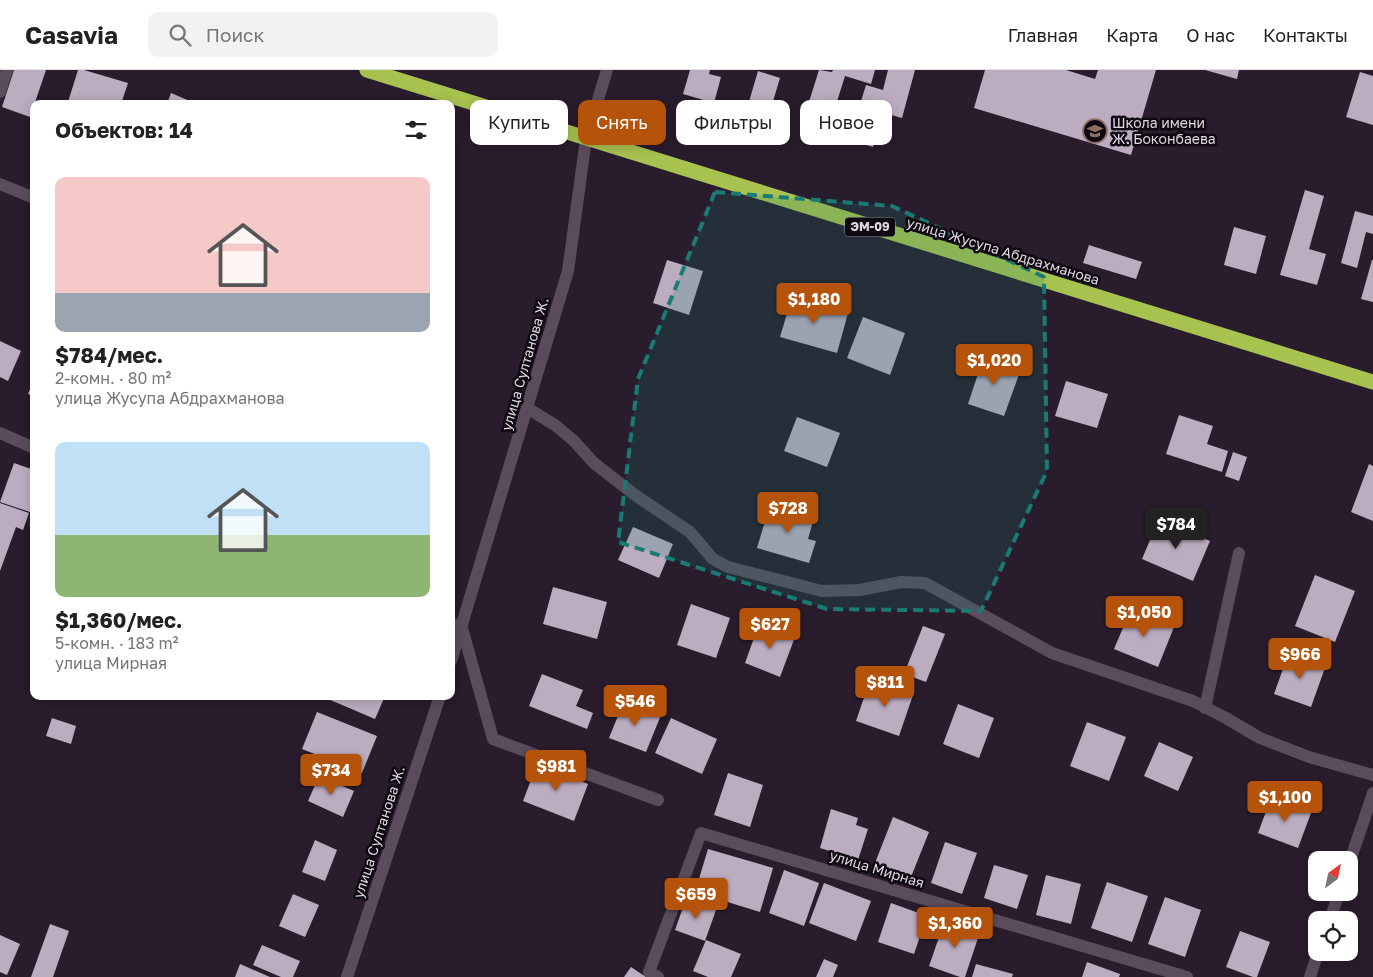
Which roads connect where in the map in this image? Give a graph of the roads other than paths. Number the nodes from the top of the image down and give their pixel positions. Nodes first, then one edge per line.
1 (7, 70) edge
2 (367, 70) edge
3 (607, 70) edge
4 (0, 92) edge
5 (598, 100) edge
6 (578, 136) edge
7 (585, 145) edge
8 (605, 145) edge
9 (0, 184) edge
10 (30, 196) edge
11 (1373, 382) edge
12 (527, 408) junction
13 (0, 434) edge
14 (30, 446) edge
15 (1239, 553) dead end
16 (457, 626) edge
17 (439, 700) edge
18 (1205, 708) junction
19 (1373, 775) edge
20 (1373, 793) edge
21 (658, 800) dead end
22 (1353, 851) edge
23 (1315, 961) edge
24 (654, 974) edge
25 (347, 977) edge
26 (1187, 977) edge
27 (1310, 977) edge

1 - 4 street
2 - 6 highway, улица Жусупа Абдрахманова / ЭМ-09
3 - 5 street, улица Султанова Ж.
7 - 12 street, улица Султанова Ж.
8 - 11 highway, улица Жусупа Абдрахманова / ЭМ-09
9 - 10 street
12 - 16 street, улица Султанова Ж.
12 - 18 street
13 - 14 street
15 - 18 street
16 - 21 street
17 - 25 street, улица Султанова Ж.
18 - 19 street
20 - 22 street
23 - 27 street
24 - 26 street, улица Мирная

